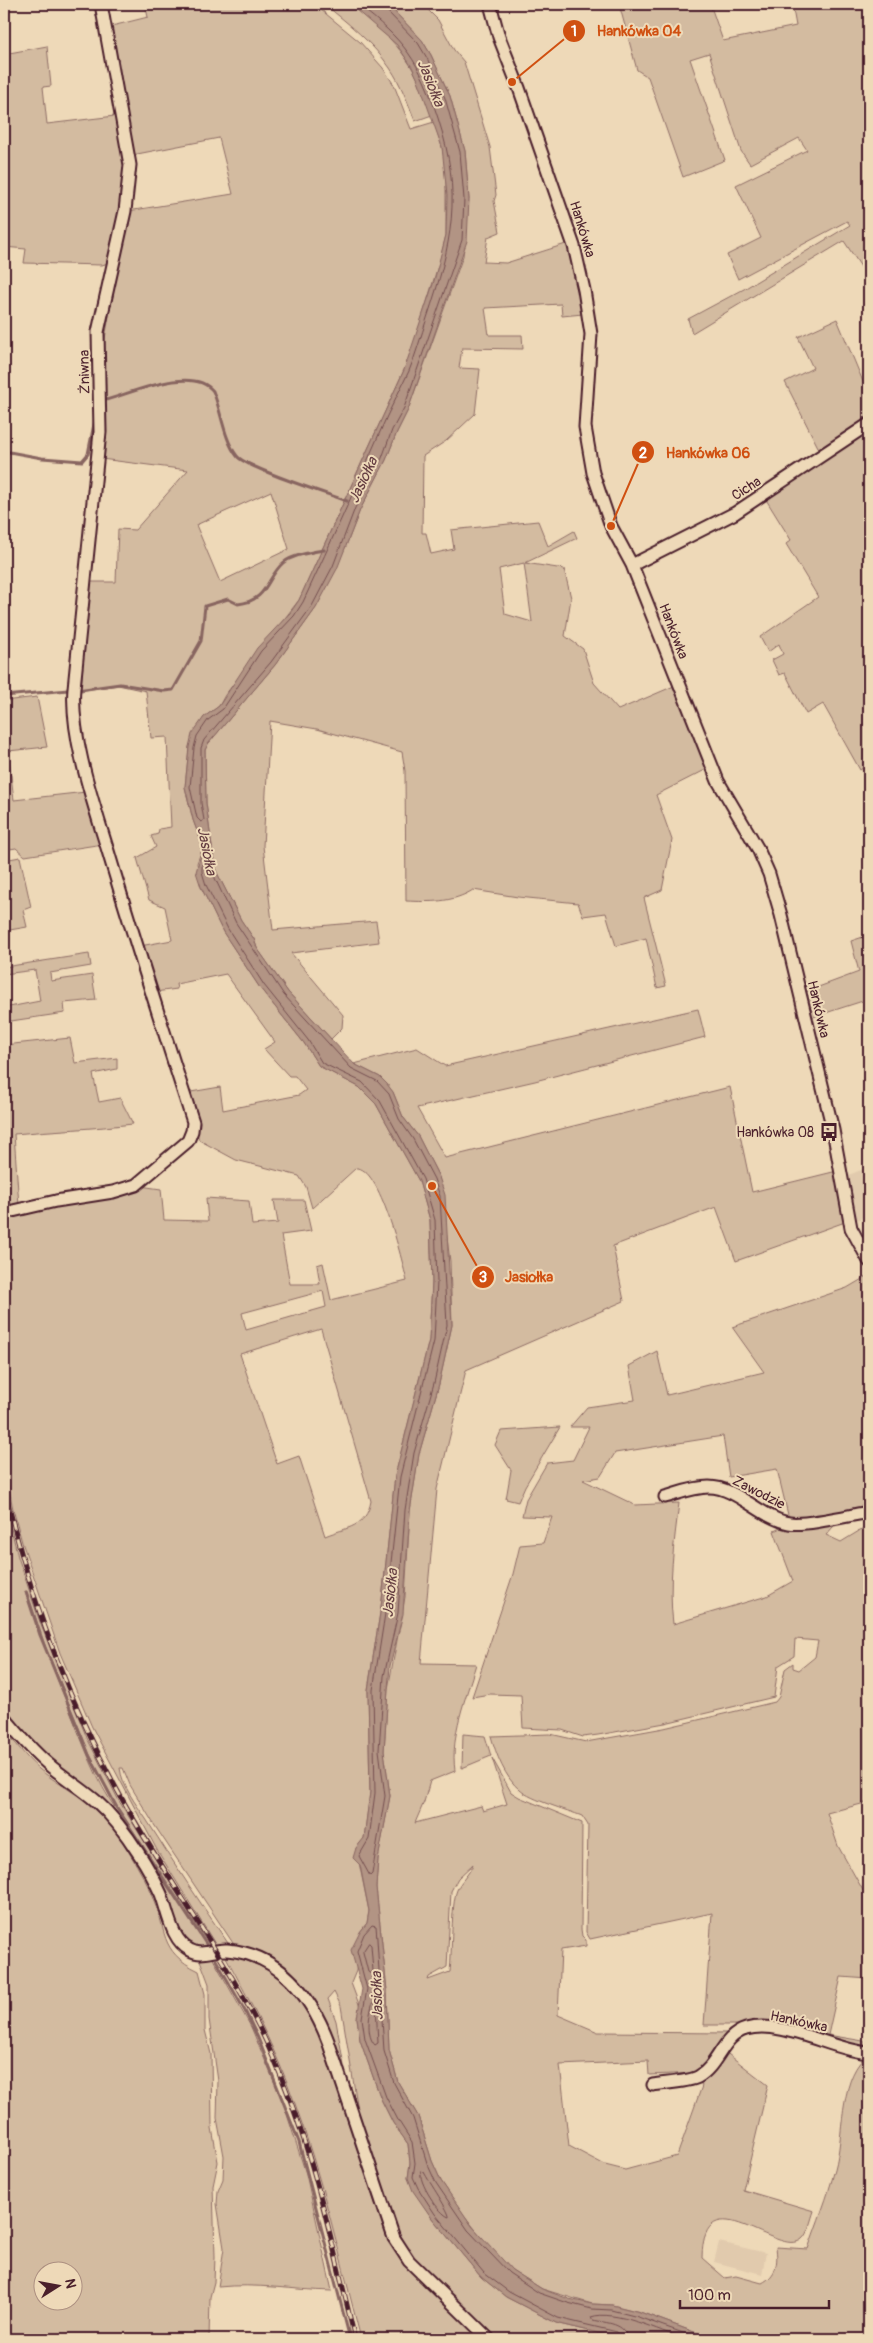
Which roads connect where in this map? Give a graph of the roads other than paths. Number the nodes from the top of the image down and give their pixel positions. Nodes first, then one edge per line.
1 (101, 4) edge
2 (490, 4) edge
3 (869, 424) edge
4 (632, 565) junction
5 (4, 1213) edge
6 (869, 1261) edge
7 (665, 1497) dead end
8 (869, 1512) edge
9 (4, 1717) edge
10 (869, 2054) edge
11 (653, 2085) dead end
12 (489, 2339) edge

1 - 5 street, Żniwna
2 - 4 street, Hankówka
3 - 4 street, Cicha
4 - 6 street, Hankówka
7 - 8 street, Zawodzie
9 - 12 street
10 - 11 street, Hankówka

